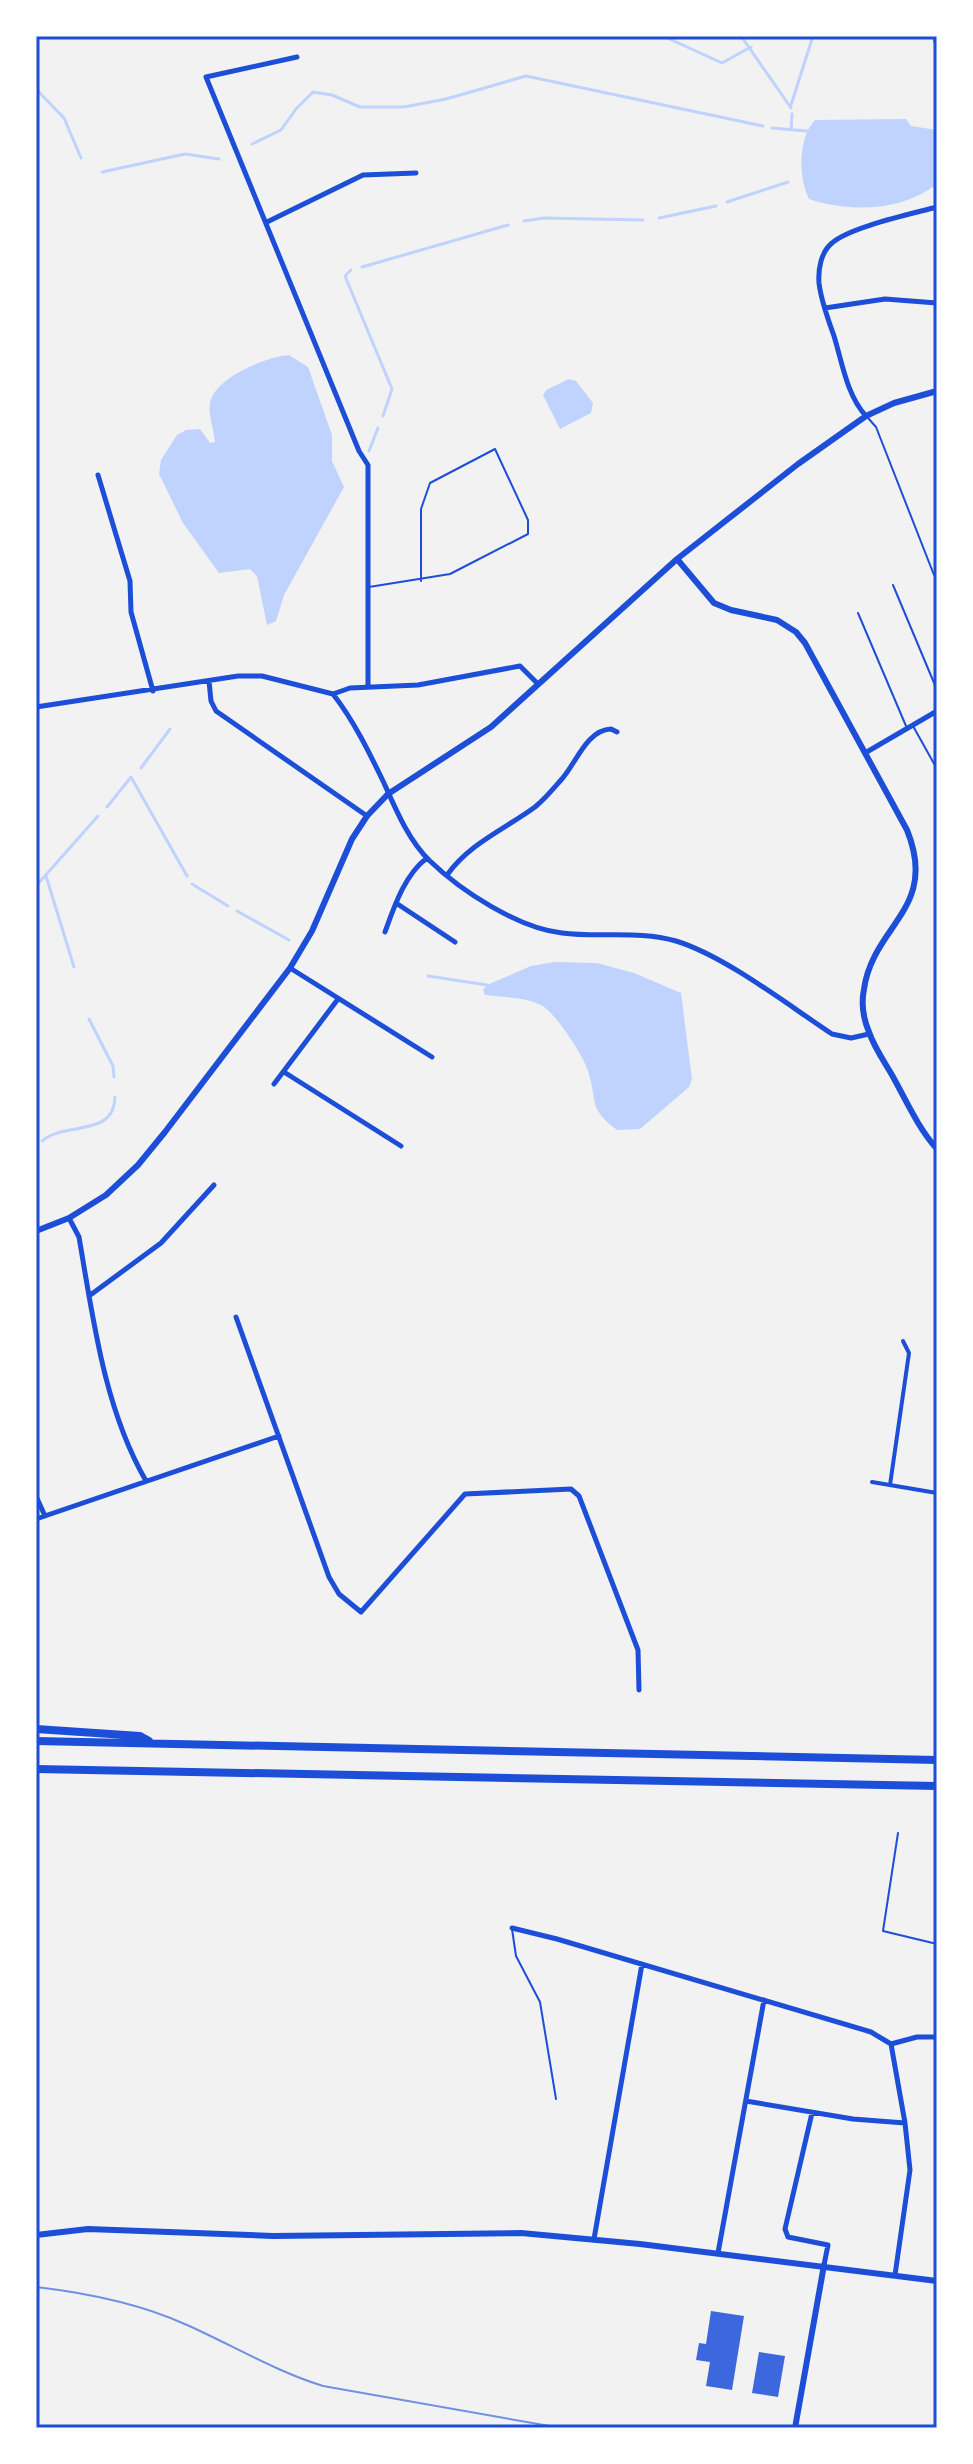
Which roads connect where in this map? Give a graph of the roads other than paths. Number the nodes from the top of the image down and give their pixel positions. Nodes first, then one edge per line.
1 (935, 36) edge
2 (937, 47) edge
3 (297, 57) dead end
4 (416, 173) dead end
5 (937, 207) edge
6 (267, 222) junction
7 (937, 303) edge
8 (825, 308) junction
9 (937, 391) edge
10 (866, 416) junction
11 (98, 475) dead end
12 (677, 559) junction
13 (934, 575) dead end
14 (421, 581) junction
15 (893, 585) dead end
16 (368, 587) junction
17 (858, 613) dead end
18 (209, 681) junction
19 (538, 684) junction
20 (368, 687) junction
21 (937, 690) edge
22 (153, 691) junction
23 (333, 694) junction
24 (36, 707) edge
25 (937, 711) edge
26 (910, 726) junction
27 (617, 732) dead end
28 (865, 753) junction
29 (937, 769) edge
30 (388, 794) junction
31 (367, 816) junction
32 (427, 858) junction
33 (447, 875) junction
34 (396, 903) junction
35 (385, 932) dead end
36 (455, 942) dead end
37 (290, 968) junction
38 (338, 999) junction
39 (869, 1034) junction
40 (432, 1057) dead end
41 (284, 1072) junction
42 (274, 1084) dead end
43 (401, 1146) dead end
44 (937, 1149) edge
45 (214, 1185) dead end
46 (69, 1218) junction
47 (36, 1231) edge
48 (89, 1296) junction
49 (236, 1317) dead end
50 (903, 1341) dead end
51 (279, 1436) junction
52 (146, 1481) junction
53 (872, 1482) dead end
54 (890, 1485) junction
55 (937, 1493) edge
56 (36, 1496) edge
57 (45, 1516) junction
58 (36, 1519) edge
59 (639, 1690) dead end
60 (36, 1729) edge
61 (36, 1741) edge
62 (154, 1744) junction
63 (937, 1760) edge
64 (38, 1770) edge
65 (937, 1786) edge
66 (898, 1833) dead end
67 (512, 1928) joint
68 (937, 1944) edge
69 (642, 1964) junction
70 (937, 1990) edge
71 (764, 2000) junction
72 (937, 2002) edge
73 (937, 2037) edge
74 (891, 2044) junction
75 (556, 2099) dead end
76 (746, 2101) junction
77 (812, 2113) junction
78 (905, 2123) junction
79 (36, 2235) edge
80 (594, 2239) junction
81 (718, 2253) junction
82 (824, 2265) junction
83 (895, 2275) junction
84 (937, 2281) edge
85 (795, 2428) edge

1 - 2 street
3 - 6 street
4 - 6 street
5 - 8 street
6 - 16 street
7 - 8 street
8 - 10 street
9 - 10 street
10 - 12 street
10 - 13 lane
11 - 22 street
12 - 19 street
12 - 28 street
14 - 14 lane
14 - 16 lane
15 - 21 lane
16 - 20 street
17 - 26 lane
18 - 22 street
18 - 23 street
18 - 31 street
19 - 20 street
19 - 30 street
20 - 23 street
22 - 24 street
23 - 30 street
25 - 26 street
26 - 28 street
26 - 29 lane
27 - 33 street
28 - 39 street
30 - 31 street
30 - 32 street
31 - 37 street
32 - 33 street
32 - 34 street
33 - 39 street
34 - 35 street
34 - 36 street
37 - 38 street
37 - 46 street
38 - 40 street
38 - 41 street
39 - 44 street
41 - 42 street
41 - 43 street
45 - 48 street
46 - 47 street
46 - 48 street
48 - 52 street
49 - 51 street
50 - 54 street
51 - 52 street
51 - 59 street
52 - 57 street
53 - 54 street
54 - 55 street
56 - 57 street
57 - 58 street
60 - 62 main road
61 - 62 main road
62 - 63 main road
64 - 65 main road
66 - 68 lane
67 - 69 street
67 - 75 lane
69 - 71 street
69 - 80 street
70 - 72 lane
71 - 74 street
71 - 76 street
73 - 74 street
74 - 78 street
76 - 77 street
76 - 81 street
77 - 78 street
77 - 82 street
78 - 83 street
79 - 80 street
80 - 81 street
81 - 82 street
82 - 83 street
82 - 85 street
83 - 84 street

